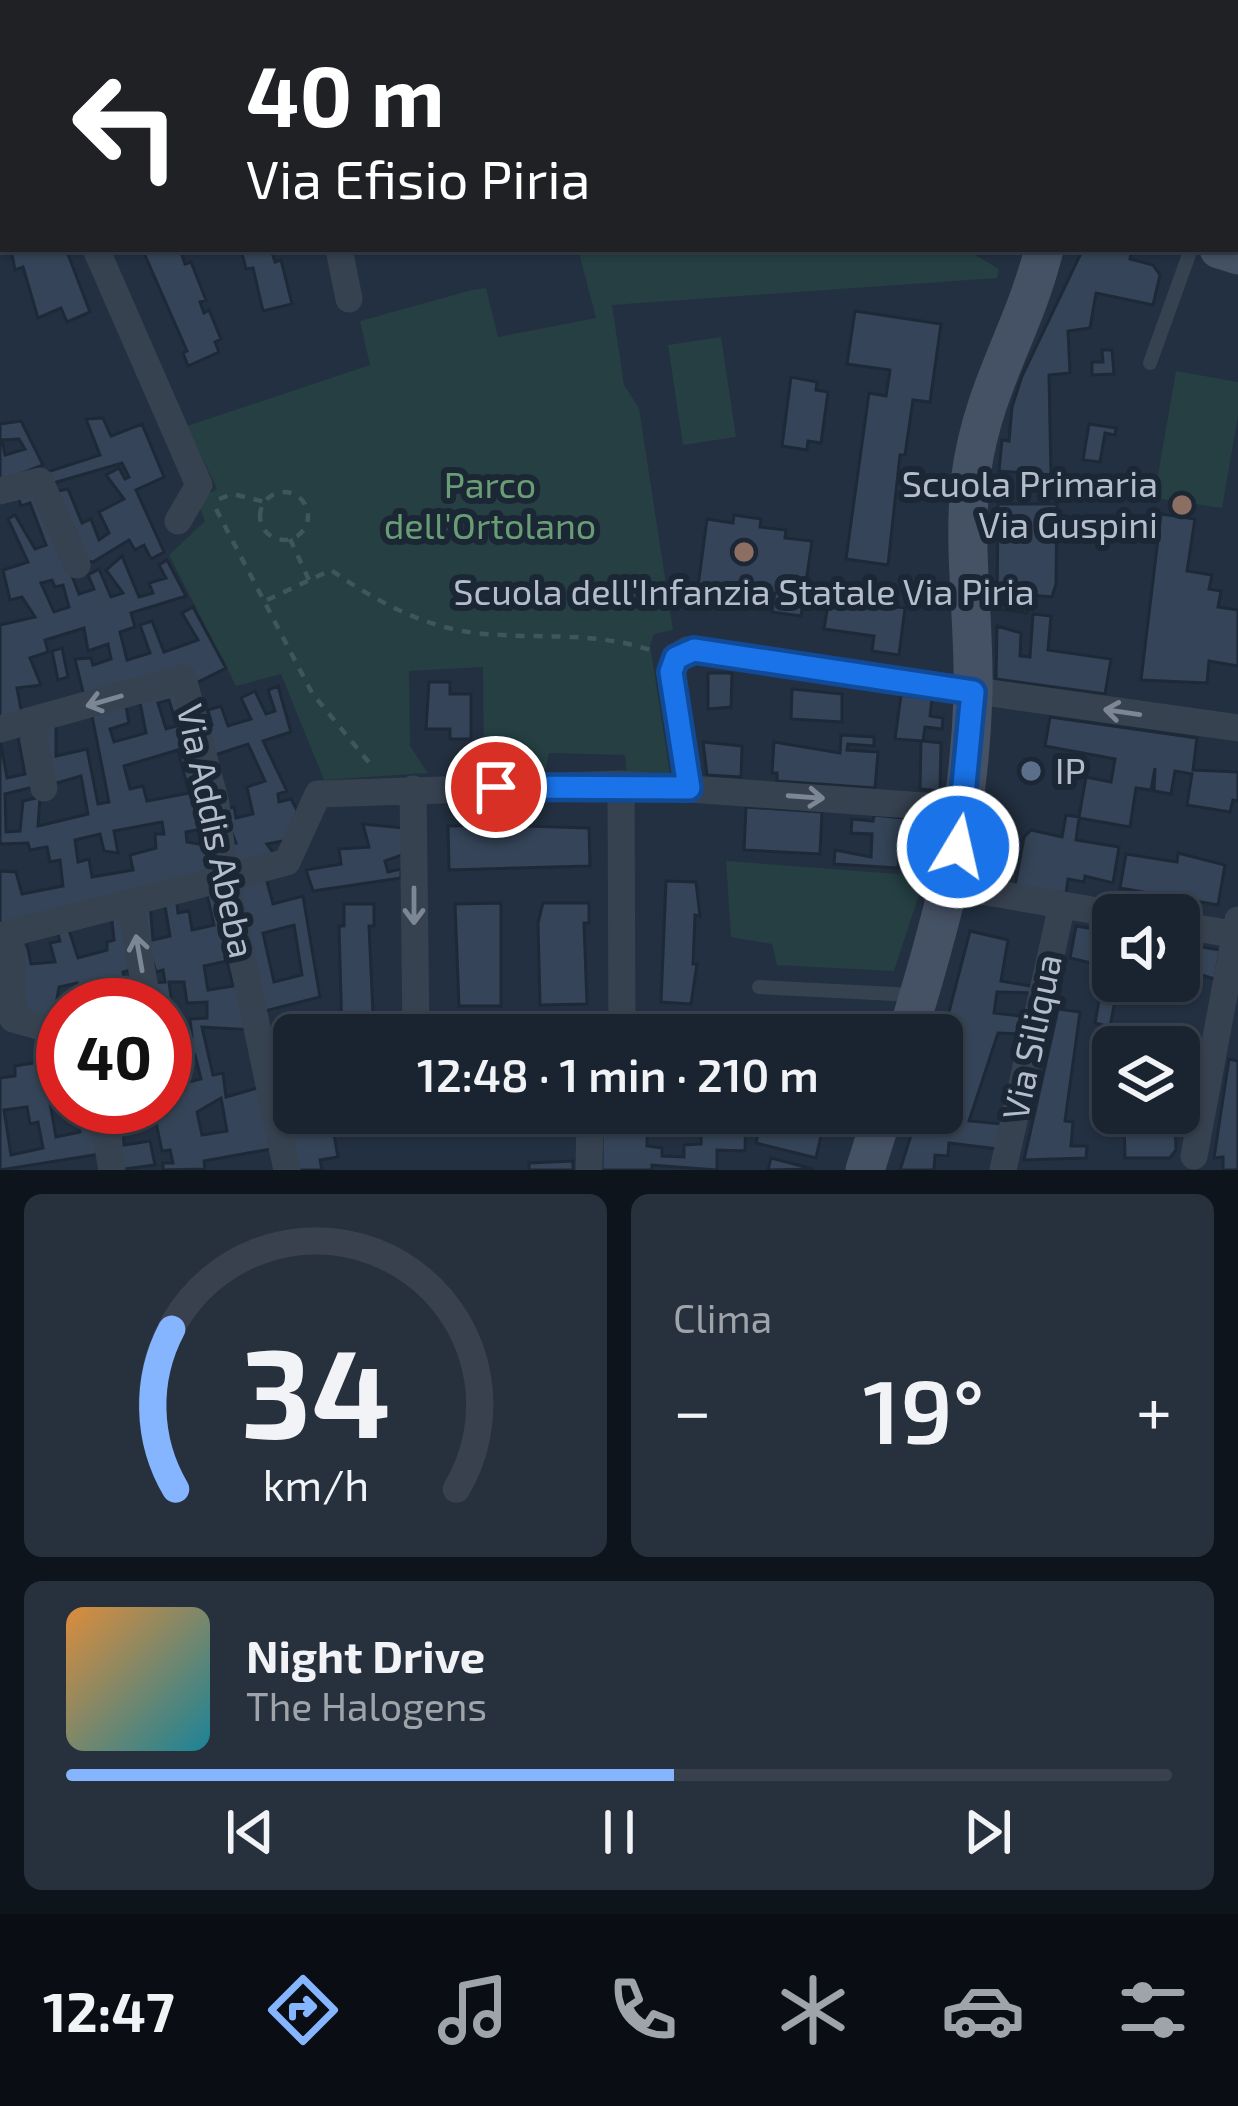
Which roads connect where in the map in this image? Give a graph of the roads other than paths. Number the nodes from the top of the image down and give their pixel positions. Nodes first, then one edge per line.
1 (97, 252) edge
2 (340, 252) edge
3 (1024, 252) edge
4 (1043, 252) edge
5 (1191, 252) edge
6 (1034, 291) junction
7 (349, 299) dead end
8 (1150, 363) dead end
9 (0, 490) edge
10 (178, 521) dead end
11 (77, 565) dead end
12 (973, 692) junction
13 (31, 721) junction
14 (1238, 728) edge
15 (0, 729) edge
16 (620, 784) junction
17 (44, 788) dead end
18 (689, 788) junction
19 (402, 790) junction
20 (965, 808) junction
21 (225, 876) junction
22 (952, 886) junction
23 (130, 902) junction
24 (1062, 905) junction
25 (1092, 910) edge
26 (1200, 927) edge
27 (1237, 930) edge
28 (6, 934) edge
29 (143, 978) edge
30 (759, 987) dead end
31 (919, 995) junction
32 (415, 1014) edge
33 (622, 1014) edge
34 (913, 1014) edge
35 (36, 1025) edge
36 (102, 1134) edge
37 (590, 1134) edge
38 (877, 1134) edge
39 (1194, 1156) dead end
40 (104, 1169) edge
41 (287, 1170) edge
42 (589, 1170) edge
43 (866, 1170) edge
44 (1003, 1170) edge

1 - 10 street
2 - 7 street
3 - 6 street
4 - 6 street
5 - 8 lane
6 - 12 street
9 - 11 street
14 -> 12 street
12 - 18 street
12 - 20 street
13 - 15 street, Via Addis Abeba
13 - 17 street
21 -> 13 street, Via Addis Abeba
16 - 18 street
16 - 19 street
16 - 33 street
18 -> 20 street
19 - 21 street
19 -> 32 street
20 - 22 street
21 - 23 street
21 - 41 street, Via Addis Abeba
22 - 24 street
22 - 31 street
23 - 28 street
29 -> 23 street
24 - 25 street
24 - 44 street, Via Siliqua
26 - 27 street
27 - 39 street
28 - 35 street
30 - 31 lane
31 - 34 street
36 - 40 street
37 - 42 street
38 - 43 street

